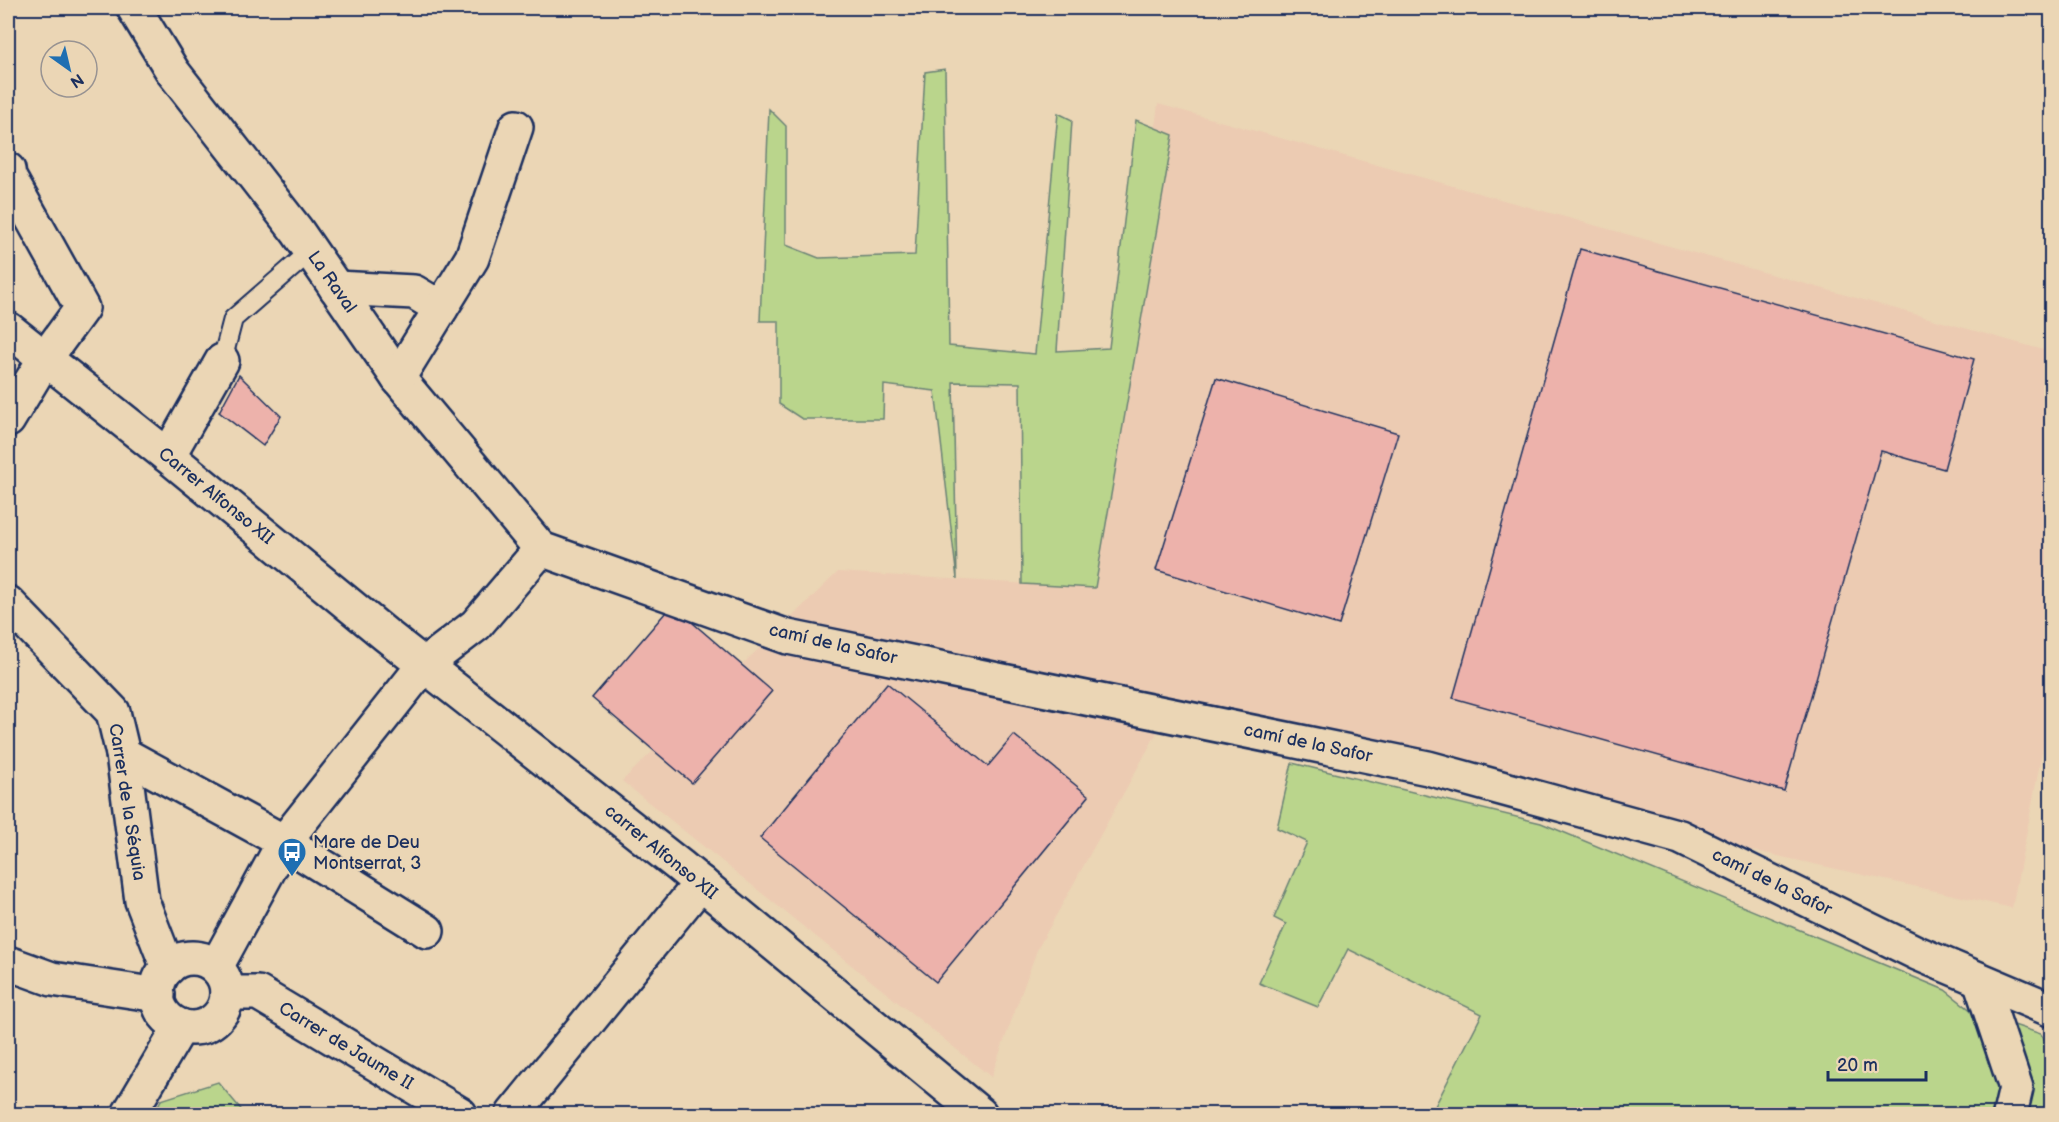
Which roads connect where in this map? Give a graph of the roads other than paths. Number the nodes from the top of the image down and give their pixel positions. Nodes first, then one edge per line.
1 (134, 8) edge
2 (516, 127) dead end
3 (8, 170) edge
4 (310, 251) junction
5 (336, 288) junction
6 (441, 308) junction
7 (8, 329) edge
8 (44, 360) junction
9 (222, 361) joint
10 (398, 378) junction
11 (8, 420) edge
12 (168, 456) junction
13 (541, 549) junction
14 (8, 603) edge
15 (424, 665) junction
16 (123, 754) junction
17 (284, 842) junction
18 (701, 883) junction
19 (427, 931) dead end
20 (8, 963) edge
21 (222, 980) junction
22 (1980, 980) junction
23 (163, 981) junction
24 (2052, 1010) edge
25 (181, 1026) junction
26 (129, 1114) edge
27 (460, 1114) edge
28 (513, 1114) edge
29 (980, 1114) edge
30 (2010, 1114) edge

1 - 4 street, La Raval
2 - 6 street
3 - 8 street
4 - 5 street, La Raval
4 - 9 lane
5 - 6 street
5 - 10 street, La Raval
6 - 10 street
7 - 8 street, Carrer Alfonso XII
8 - 11 street
8 - 12 street, Carrer Alfonso XII
9 - 12 street
10 - 13 street, La Raval
12 - 15 street, Carrer Alfonso XII
13 - 15 street
13 - 22 street, camí de la Safor
14 - 16 street, Carrer de la Séquia
15 - 17 street
15 - 18 street, carrer Alfonso XII
16 - 17 street
16 - 23 street, Carrer de la Séquia
17 - 19 street
17 - 21 street
18 - 28 street
18 - 29 street, carrer Alfonso XII
20 - 23 street
21 - 23 street
21 - 25 street
21 - 27 street, Carrer de Jaume II
22 - 24 street, camí de la Safor
22 - 30 street
23 - 25 street
25 - 26 street

